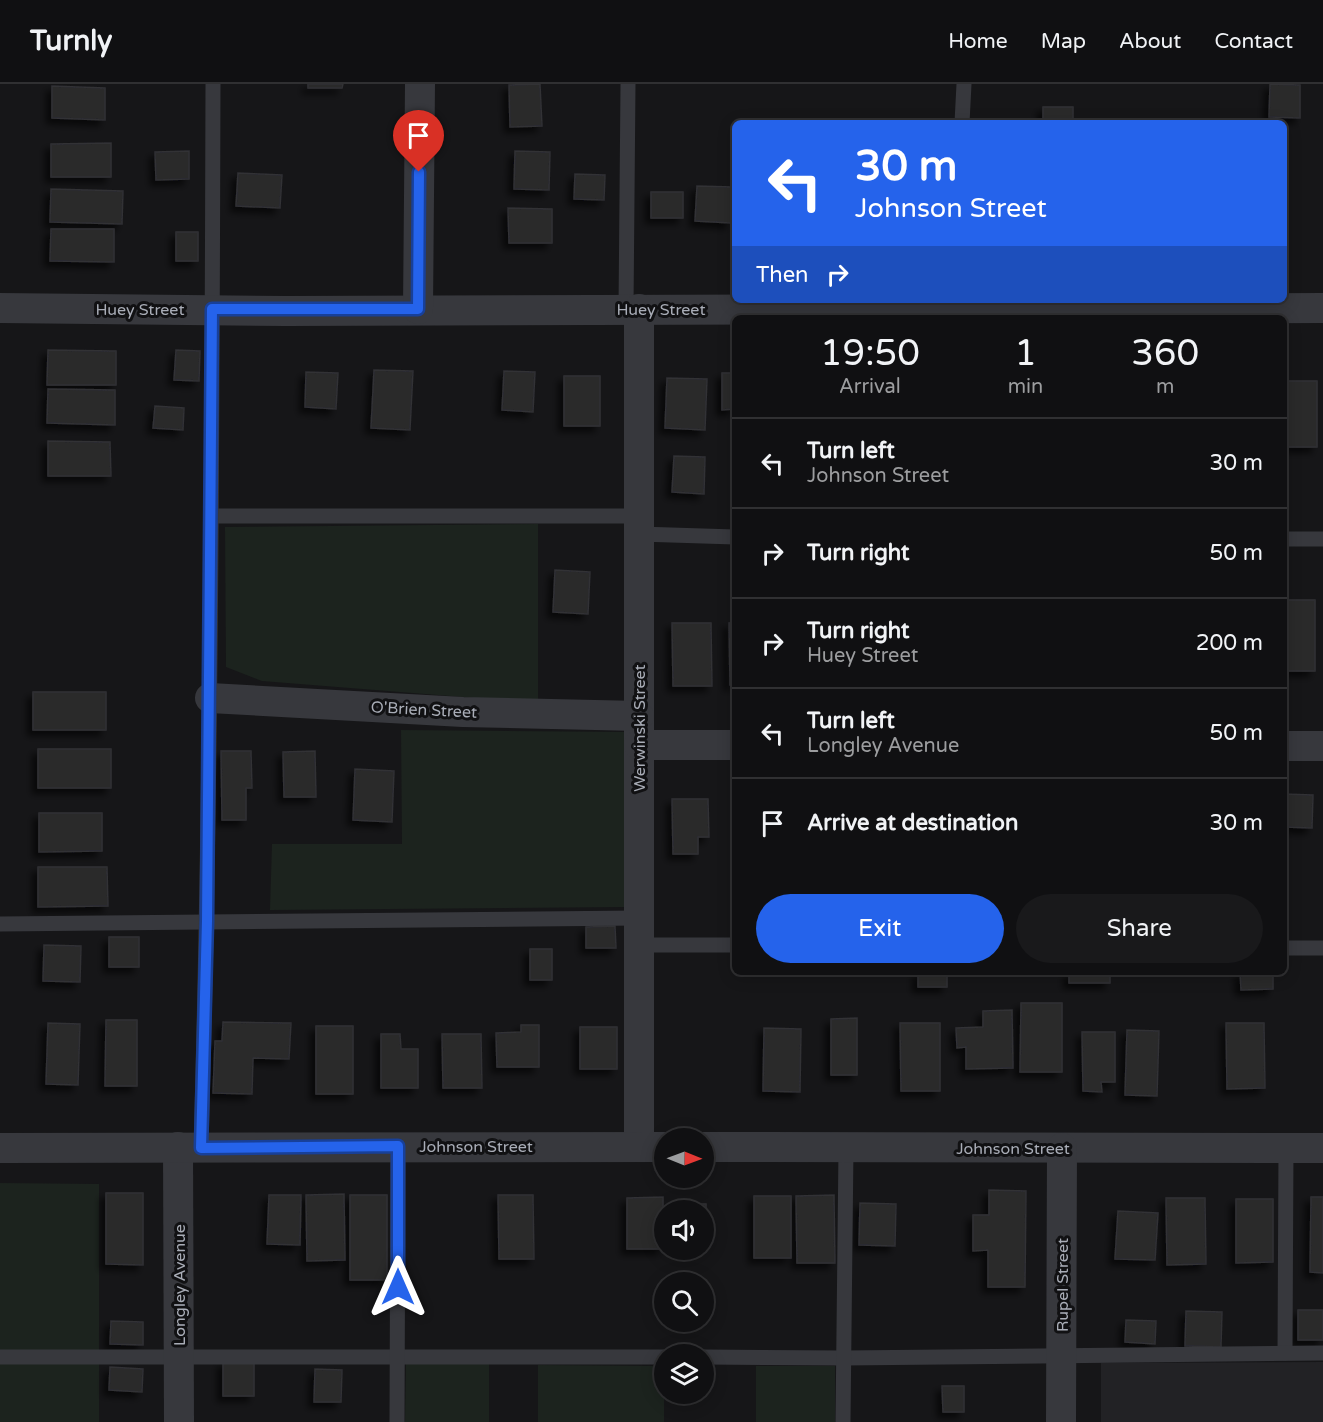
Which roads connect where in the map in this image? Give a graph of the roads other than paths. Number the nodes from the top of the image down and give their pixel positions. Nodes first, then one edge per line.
1 (213, 84) edge
2 (420, 84) edge
3 (628, 84) edge
4 (963, 84) edge
5 (962, 120) edge
6 (955, 304) edge
7 (0, 308) edge
8 (1323, 308) edge
9 (212, 309) junction
10 (418, 309) junction
11 (632, 309) junction
12 (212, 516) junction
13 (639, 525) junction
14 (732, 537) edge
15 (1287, 539) edge
16 (1323, 539) edge
17 (210, 698) junction
18 (639, 730) junction
19 (732, 745) edge
20 (1287, 746) edge
21 (1323, 746) edge
22 (207, 921) junction
23 (0, 924) edge
24 (639, 931) junction
25 (732, 945) edge
26 (1287, 948) edge
27 (1323, 948) edge
28 (398, 1146) junction
29 (190, 1147) junction
30 (652, 1147) edge
31 (714, 1147) edge
32 (0, 1148) edge
33 (846, 1148) junction
34 (1062, 1148) junction
35 (1286, 1148) junction
36 (1323, 1148) edge
37 (1285, 1353) junction
38 (1323, 1353) edge
39 (1062, 1356) junction
40 (0, 1357) edge
41 (398, 1357) junction
42 (654, 1357) edge
43 (714, 1357) edge
44 (179, 1358) junction
45 (844, 1358) junction
46 (179, 1422) edge
47 (397, 1422) edge
48 (843, 1422) edge
49 (1061, 1422) edge

1 - 9 lane
2 - 10 street
3 - 11 lane
4 - 5 lane
6 - 8 street, Huey Street
6 - 11 street, Huey Street
7 - 9 street, Huey Street
9 - 10 street, Huey Street
9 - 12 lane
10 - 11 street, Huey Street
11 - 13 street, Werwinski Street
12 - 13 lane
12 - 17 lane
13 - 14 lane
13 - 18 street, Werwinski Street
15 - 16 lane
17 - 18 street, O'Brien Street
17 - 22 lane
18 - 19 street, O'Brien Street
18 - 24 street, Werwinski Street
20 - 21 street
22 - 23 lane
22 - 24 lane
22 - 29 lane
24 - 25 lane
24 - 30 street, Werwinski Street
26 - 27 lane
28 - 29 street, Johnson Street
28 - 30 street, Johnson Street
28 - 41 lane
29 - 32 street, Johnson Street
29 - 44 street, Longley Avenue
31 - 33 street, Johnson Street
33 - 34 street, Johnson Street
33 - 45 lane
34 - 35 street, Johnson Street
34 - 39 street, Rupel Street
35 - 36 street, Johnson Street
35 - 37 lane
37 - 38 lane
37 - 39 lane
39 - 45 lane
39 - 49 street, Rupel Street
40 - 44 lane
41 - 42 lane
41 - 44 lane
41 - 47 lane
43 - 45 lane
44 - 46 street, Longley Avenue
45 - 48 lane

